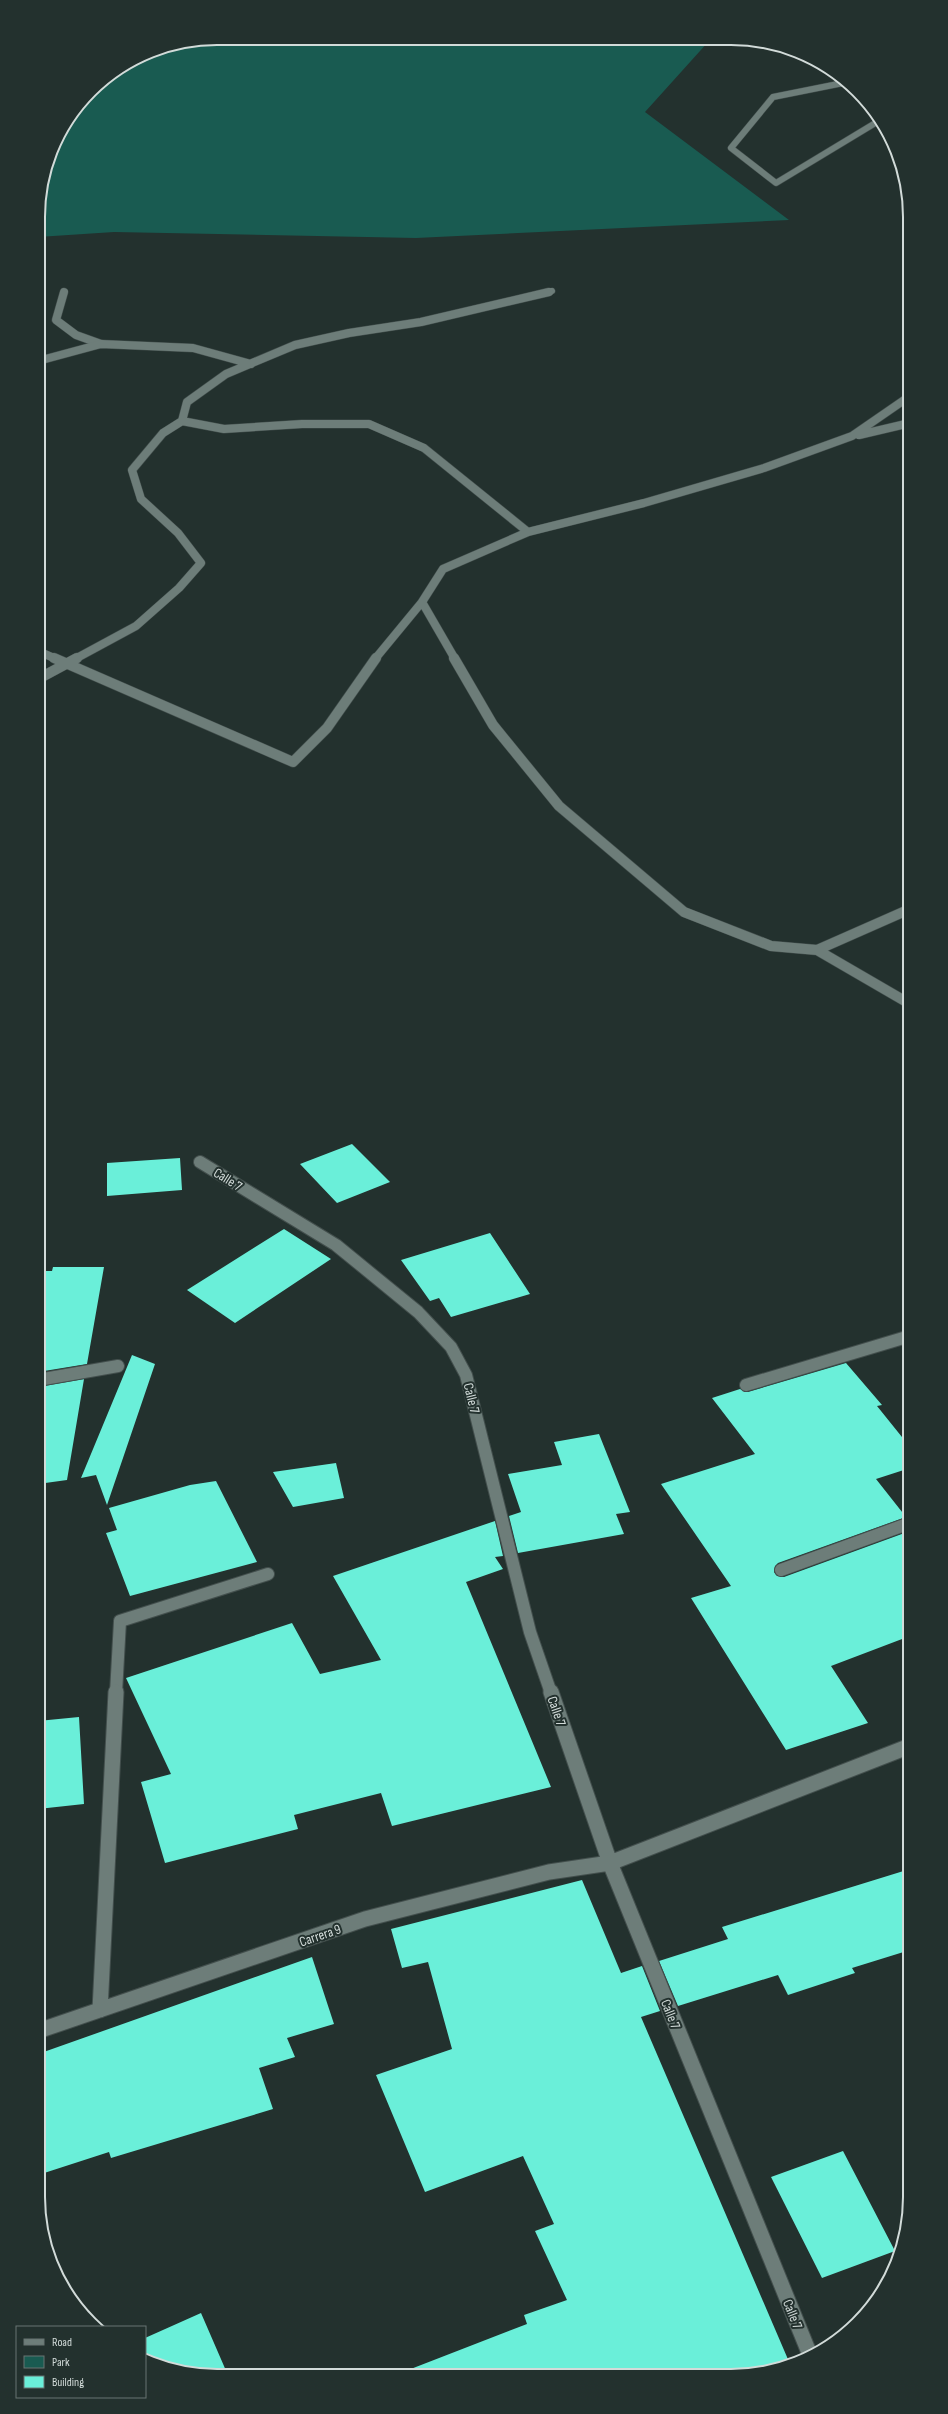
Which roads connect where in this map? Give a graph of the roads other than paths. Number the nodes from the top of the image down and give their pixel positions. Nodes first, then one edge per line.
1 (840, 84) edge
2 (875, 123) edge
3 (552, 291) dead end
4 (64, 292) dead end
5 (101, 344) junction
6 (45, 359) edge
7 (252, 364) junction
8 (903, 401) edge
9 (182, 421) junction
10 (903, 425) edge
11 (852, 436) junction
12 (528, 532) junction
13 (422, 602) junction
14 (45, 654) edge
15 (67, 664) junction
16 (45, 675) edge
17 (903, 912) edge
18 (817, 950) junction
19 (903, 999) edge
20 (200, 1162) dead end
21 (903, 1338) edge
22 (118, 1366) dead end
23 (45, 1379) edge
24 (746, 1386) dead end
25 (903, 1526) edge
26 (781, 1570) dead end
27 (268, 1574) dead end
28 (903, 1749) edge
29 (610, 1863) junction
30 (100, 2010) junction
31 (45, 2030) edge
32 (808, 2350) edge

1 - 2 street
3 - 7 street
4 - 5 street
5 - 6 street
5 - 7 street
7 - 9 street
8 - 11 street
9 - 12 street
9 - 15 street
10 - 11 street
11 - 12 street
12 - 13 street
13 - 15 street
13 - 18 street
14 - 15 street
15 - 16 street
17 - 18 street
18 - 19 street
20 - 29 street, Calle 7
21 - 24 street
22 - 23 street
25 - 26 street
27 - 30 street
28 - 29 street, Carrera 9
29 - 30 street, Carrera 9
29 - 32 street, Calle 7
30 - 31 street, Carrera 9

